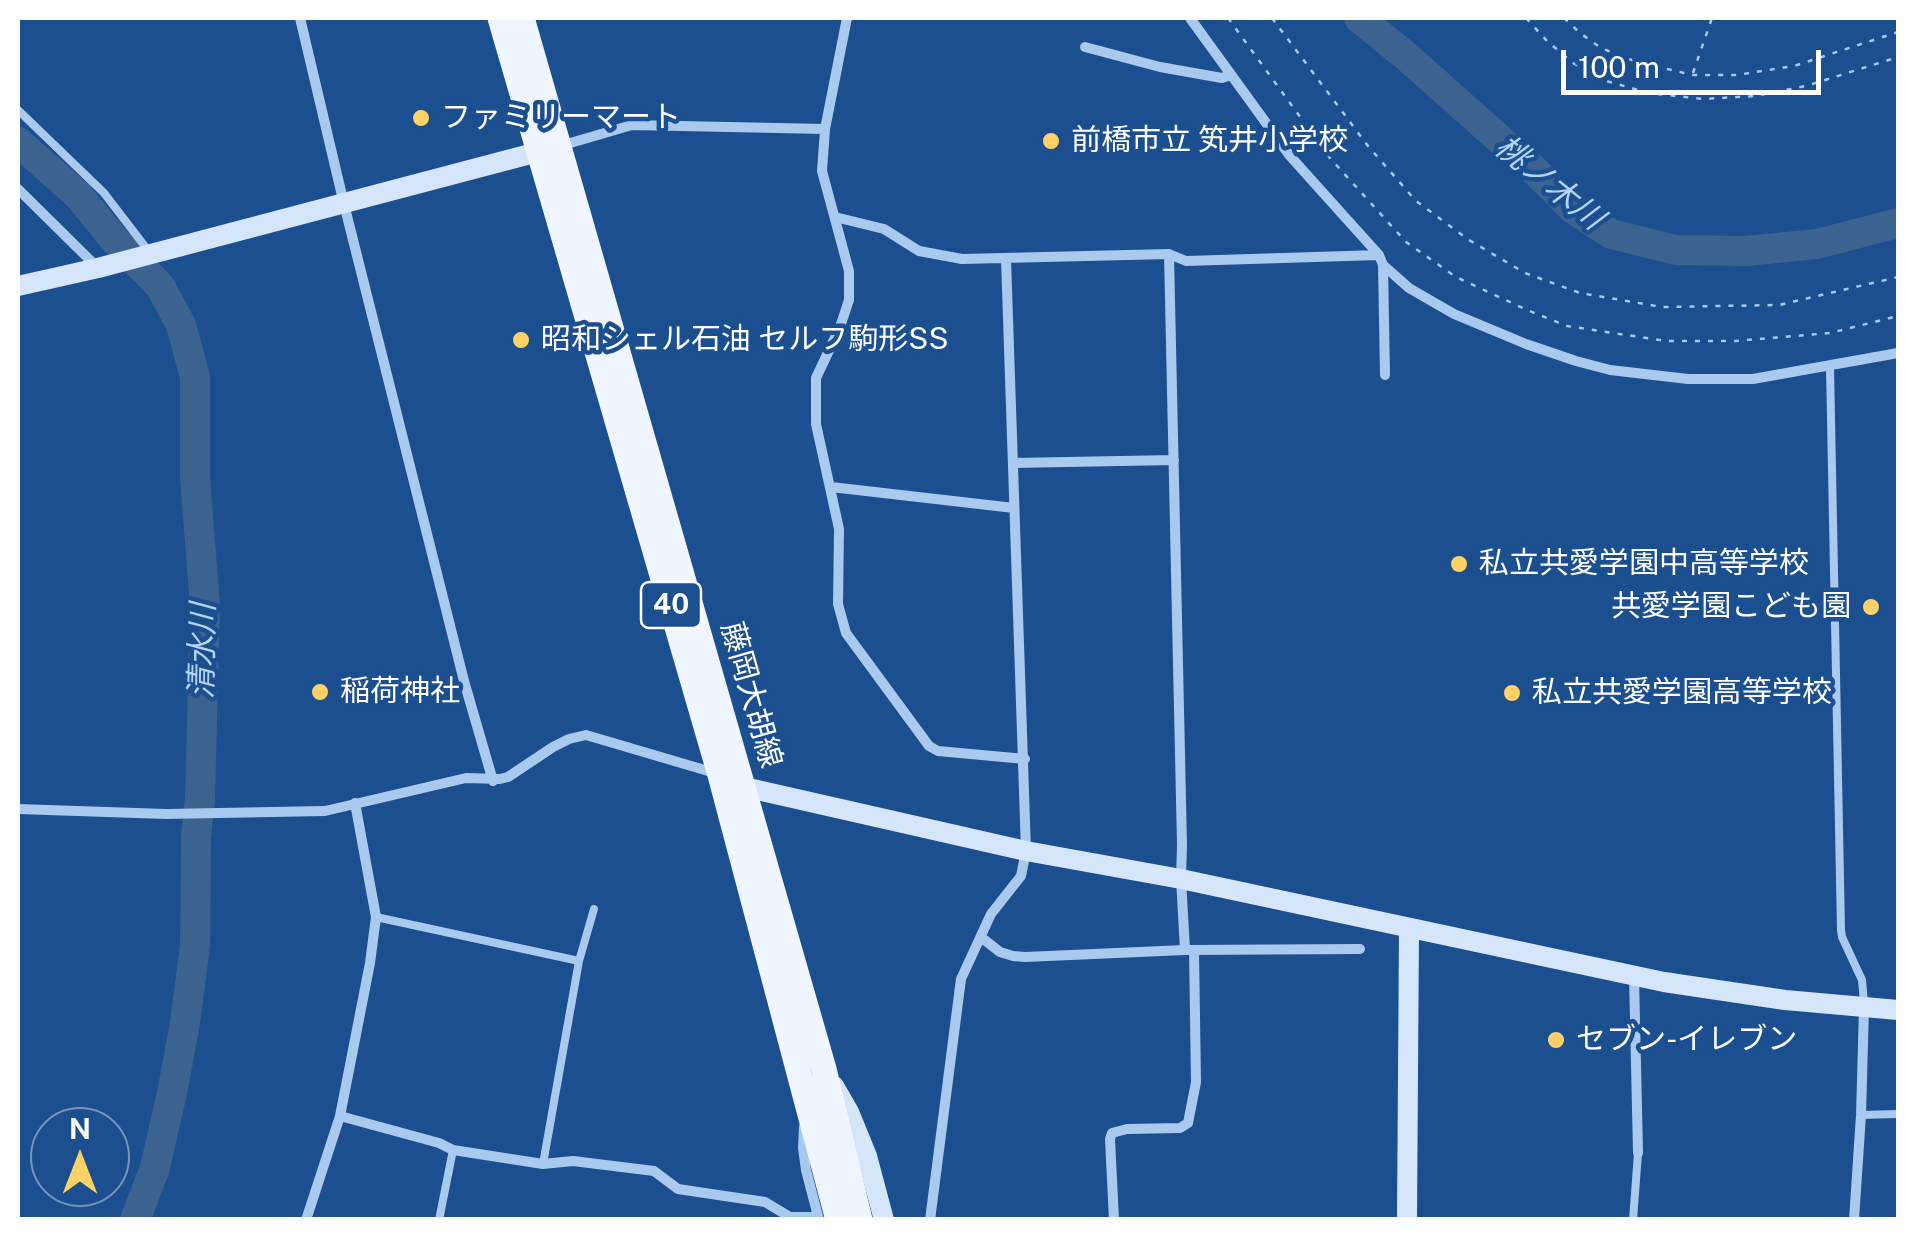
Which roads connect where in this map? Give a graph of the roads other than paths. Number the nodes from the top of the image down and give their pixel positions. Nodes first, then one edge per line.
1 (300, 18) edge
2 (500, 18) edge
3 (522, 18) edge
4 (847, 18) edge
5 (1190, 18) edge
6 (1085, 47) dead end
7 (1230, 75) junction
8 (18, 110) edge
9 (825, 128) junction
10 (550, 149) junction
11 (18, 189) edge
12 (344, 204) junction
13 (836, 217) junction
14 (151, 254) junction
15 (1169, 254) junction
16 (1006, 259) junction
17 (1381, 260) junction
18 (98, 268) junction
19 (18, 286) edge
20 (1898, 353) edge
21 (1830, 367) junction
22 (1384, 375) dead end
23 (1174, 460) junction
24 (1013, 463) junction
25 (831, 487) junction
26 (1014, 508) junction
27 (1025, 759) junction
28 (720, 775) junction
29 (492, 781) junction
30 (744, 787) junction
31 (355, 803) junction
32 (18, 809) edge
33 (1026, 851) junction
34 (1181, 880) junction
35 (594, 909) dead end
36 (376, 917) junction
37 (1408, 928) junction
38 (982, 938) junction
39 (1360, 949) dead end
40 (1190, 950) junction
41 (578, 961) junction
42 (1634, 976) junction
43 (1864, 1008) junction
44 (1898, 1010) edge
45 (824, 1069) junction
46 (1898, 1114) edge
47 (1861, 1115) junction
48 (340, 1116) junction
49 (454, 1150) junction
50 (1638, 1153) joint
51 (542, 1164) junction
52 (823, 1216) edge
53 (306, 1220) edge
54 (439, 1220) edge
55 (860, 1220) edge
56 (884, 1220) edge
57 (930, 1220) edge
58 (1114, 1220) edge
59 (1407, 1220) edge
60 (1633, 1220) edge
61 (1854, 1220) edge

1 - 12 street
2 - 10 main road, 藤岡大胡線 / 40
3 - 10 main road, 藤岡大胡線 / 40
4 - 9 street
5 - 7 street
6 - 7 street
7 - 17 street
8 - 14 lane
9 - 10 street
9 - 13 street
10 - 12 street
10 - 28 main road, 藤岡大胡線 / 40
10 - 30 main road, 藤岡大胡線 / 40
11 - 18 street
12 - 14 street
12 - 29 street
13 - 16 street
13 - 25 street
14 - 18 street
15 - 16 street
15 - 17 street
15 - 23 street
16 - 24 street
17 - 21 street
17 - 22 street
18 - 19 street
20 - 21 street
21 - 43 lane
23 - 24 street
23 - 34 street
24 - 26 street
25 - 26 street
25 - 27 street
26 - 27 street
27 - 33 street
28 - 29 street
28 - 30 street
28 - 52 main road, 藤岡大胡線 / 40
29 - 31 street
30 - 33 street
30 - 45 main road, 藤岡大胡線 / 40
31 - 32 street
31 - 36 street
33 - 34 street
33 - 38 street
34 - 37 street
34 - 40 street
35 - 41 lane
36 - 41 lane
36 - 48 street
37 - 42 street
37 - 59 street
38 - 40 street
38 - 57 street
39 - 40 street
40 - 58 street
41 - 51 lane
42 - 43 street
42 - 50 street
43 - 44 street
43 - 47 street
45 - 55 main road, 藤岡大胡線 / 40
45 - 56 street
46 - 47 lane
47 - 61 street
48 - 49 street
48 - 53 street
49 - 51 street
49 - 54 lane
50 - 60 lane
51 - 52 street

